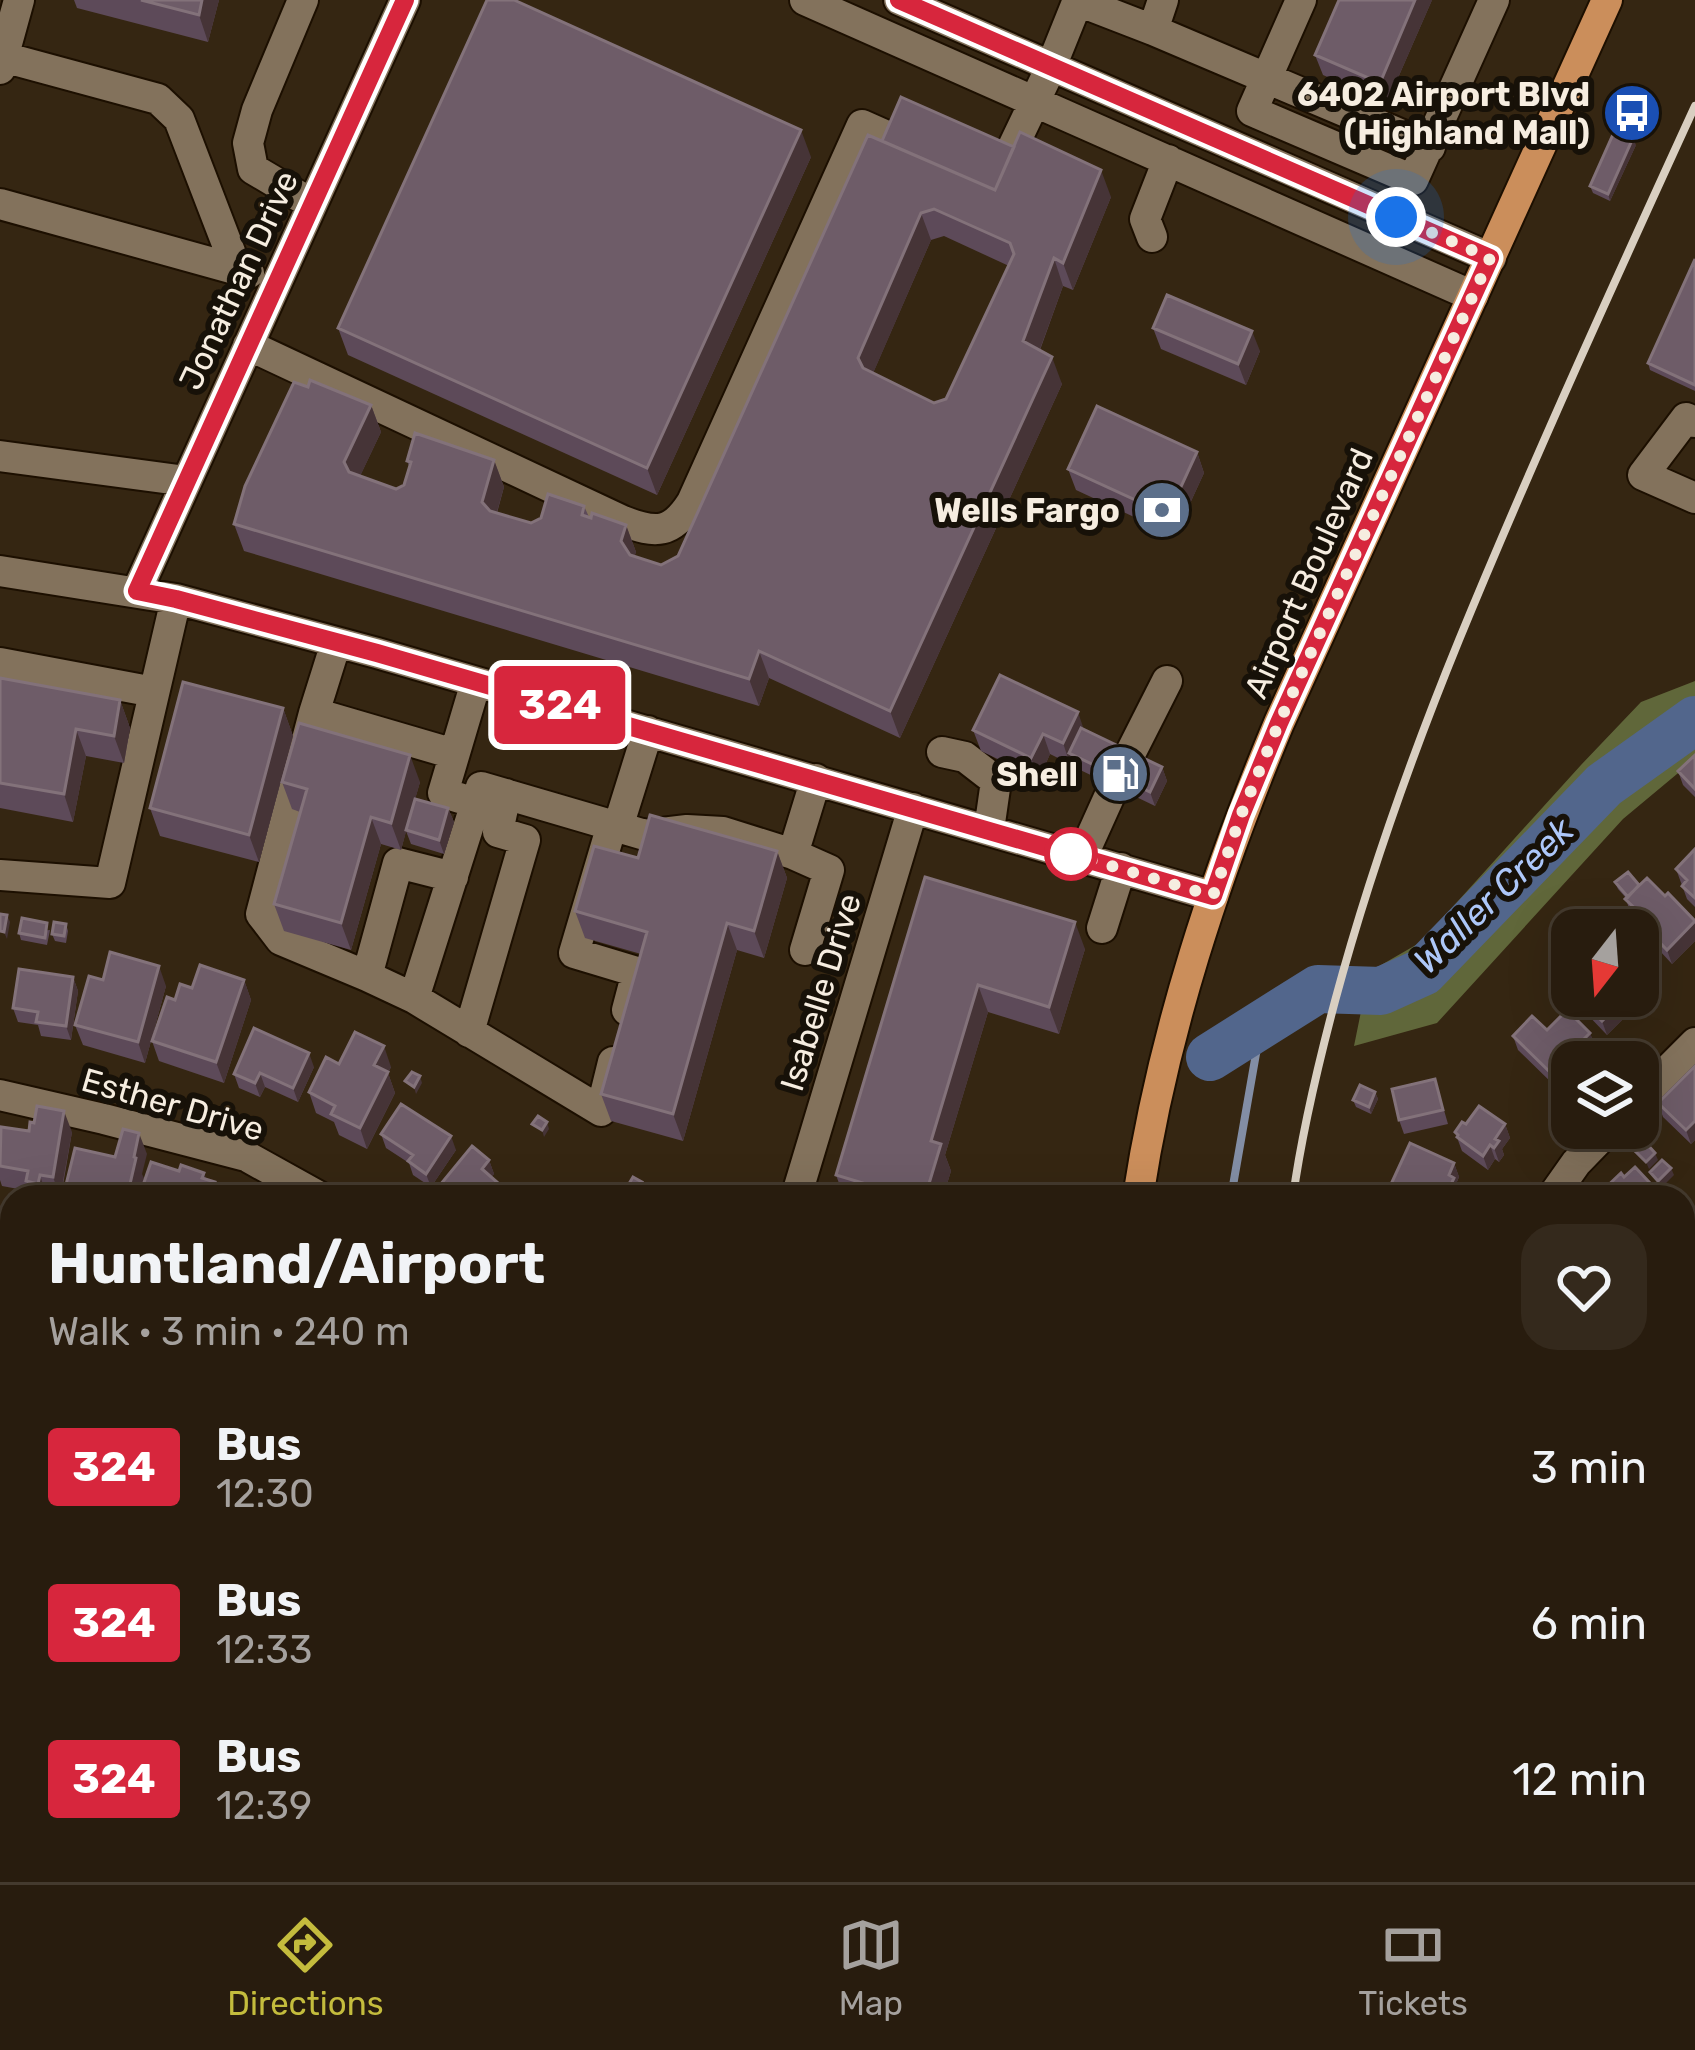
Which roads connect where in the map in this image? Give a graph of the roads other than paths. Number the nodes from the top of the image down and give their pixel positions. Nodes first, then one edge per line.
1 (19, 0) edge
2 (303, 0) edge
3 (405, 0) edge
4 (806, 0) edge
5 (899, 0) edge
6 (1078, 0) edge
7 (1163, 0) edge
8 (1300, 0) edge
9 (1494, 0) edge
10 (1607, 0) edge
11 (1153, 30) junction
12 (2, 63) edge
13 (1051, 67) junction
14 (1267, 79) junction
15 (1035, 102) junction
16 (889, 137) edge
17 (1430, 147) junction
18 (1011, 151) edge
19 (1168, 160) junction
20 (0, 204) edge
21 (312, 204) junction
22 (1152, 237) dead end
23 (1490, 258) junction
24 (237, 270) junction
25 (278, 280) junction
26 (1473, 296) junction
27 (248, 345) junction
28 (1695, 422) edge
29 (0, 457) edge
30 (186, 481) junction
31 (1695, 499) edge
32 (0, 571) edge
33 (137, 591) junction
34 (176, 599) junction
35 (336, 643) junction
36 (0, 663) edge
37 (1167, 681) dead end
38 (476, 682) junction
39 (154, 692) junction
40 (317, 702) junction
41 (647, 731) junction
42 (942, 752) dead end
43 (454, 754) junction
44 (816, 779) junction
45 (491, 799) junction
46 (913, 808) junction
47 (615, 826) junction
48 (989, 830) junction
49 (794, 854) junction
50 (1082, 857) junction
51 (1120, 868) junction
52 (0, 875) edge
53 (453, 877) junction
54 (1213, 896) junction
55 (1102, 928) dead end
56 (806, 950) dead end
57 (367, 976) junction
58 (414, 998) junction
59 (469, 1032) junction
60 (1695, 1043) edge
61 (1659, 1079) edge
62 (0, 1095) edge
63 (1590, 1149) edge
64 (298, 1185) edge
65 (800, 1185) edge
66 (1140, 1185) edge
67 (1560, 1185) edge

1 - 12 street
2 - 21 street
3 - 21 street, Jonathan Drive
4 - 15 street
5 - 13 street
6 - 11 street
6 - 13 street
7 - 11 street
8 - 14 street
9 - 17 street
10 - 23 main road, Airport Boulevard
11 - 14 street
12 - 24 street
13 - 15 street
13 - 23 street
14 - 17 street
14 - 17 street
15 - 18 street
15 - 19 street
16 - 27 street
19 - 22 street
19 - 26 street
20 - 24 street
21 - 25 street, Jonathan Drive
23 - 26 main road, Airport Boulevard
24 - 25 street
25 - 27 street, Jonathan Drive
26 - 54 main road, Airport Boulevard
27 - 30 street, Jonathan Drive
28 - 31 street
29 - 30 street
30 - 33 street, Jonathan Drive
32 - 33 street
33 - 34 street
34 - 35 street
34 - 39 street
35 - 38 street
35 - 40 street
36 - 39 street
37 - 50 street
38 - 41 street
38 - 43 street
39 - 52 street
40 - 43 street
40 - 57 street
41 - 44 street
41 - 47 street
42 - 48 street
43 - 45 street
44 - 46 street
44 - 49 street
45 - 47 street
45 - 53 street
45 - 59 street
46 - 48 street
46 - 65 street, Isabelle Drive
47 - 49 street
47 - 59 street
48 - 50 street
49 - 56 street
50 - 51 street
51 - 54 street
51 - 55 street
53 - 57 street
53 - 58 street
54 - 66 main road, Airport Boulevard
57 - 58 street
58 - 59 street
60 - 61 street
62 - 64 street, Esther Drive
63 - 67 street

